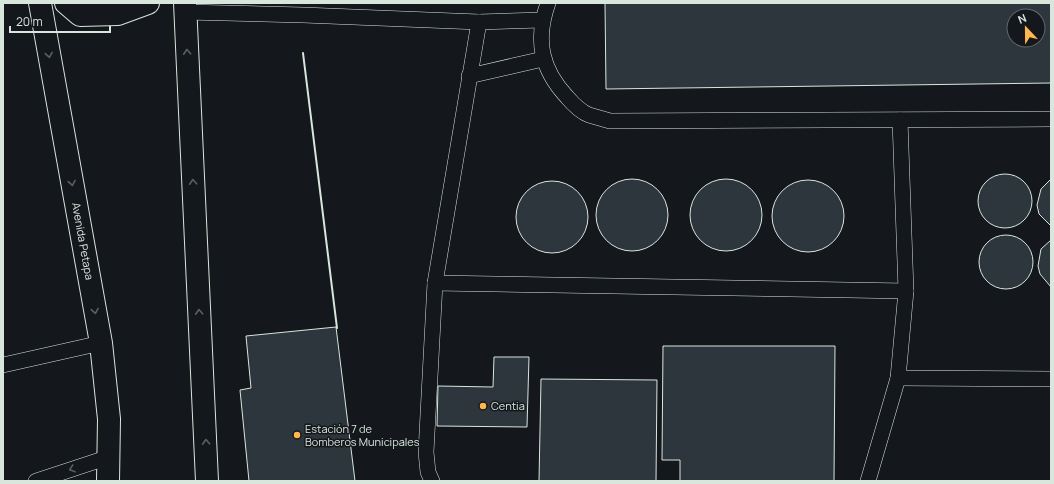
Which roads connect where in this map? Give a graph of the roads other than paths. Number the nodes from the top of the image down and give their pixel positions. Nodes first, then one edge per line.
1 (40, 3) edge
2 (66, 3) edge
3 (148, 3) edge
4 (548, 3) edge
5 (185, 8) edge
6 (542, 20) junction
7 (479, 22) junction
8 (543, 59) junction
9 (469, 76) junction
10 (1051, 119) edge
11 (900, 120) junction
12 (435, 283) junction
13 (906, 291) junction
14 (101, 343) junction
15 (3, 365) edge
16 (898, 378) junction
17 (1051, 379) edge
18 (109, 457) junction
19 (36, 481) edge
20 (108, 481) edge
21 (208, 481) edge
22 (432, 481) edge
23 (868, 481) edge

1 -> 14 main road, Avenida Petapa
2 - 3 main road
4 - 6 lane
5 - 7 lane
21 -> 5 main road
6 - 7 lane
6 - 8 lane
7 - 9 lane
8 - 9 lane
8 - 11 lane
9 - 12 lane
10 - 11 lane
11 - 13 lane
12 - 13 lane
12 - 22 lane
13 - 16 lane
14 - 15 lane
14 - 18 main road, Avenida Petapa
16 - 17 lane
16 - 23 lane
18 -> 19 lane
18 - 20 main road, Avenida Petapa

